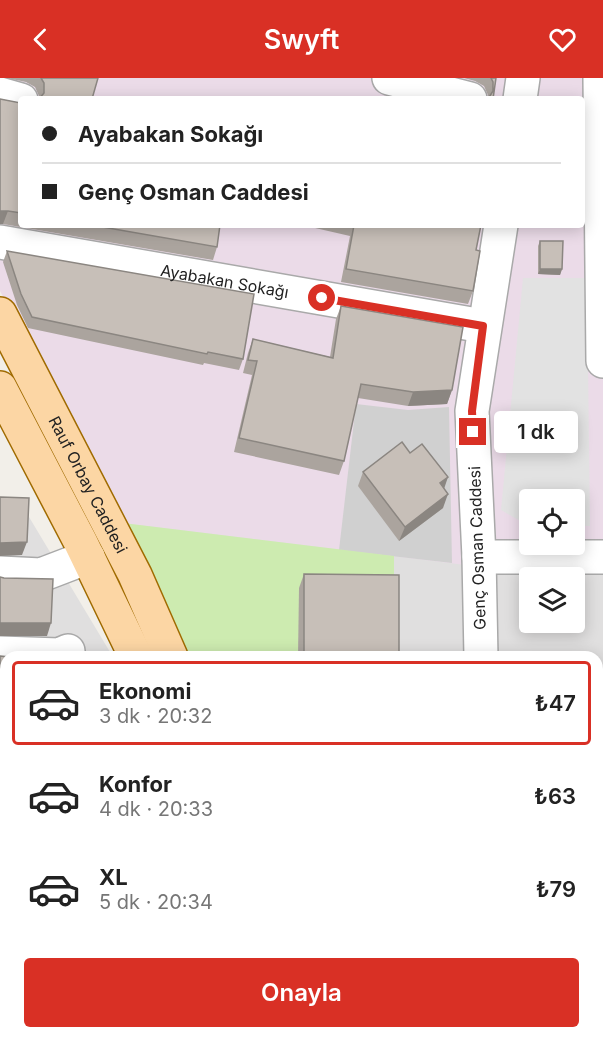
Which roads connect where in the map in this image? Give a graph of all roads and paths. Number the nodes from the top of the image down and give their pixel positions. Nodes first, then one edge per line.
1 (389, 78) edge
2 (523, 78) edge
3 (600, 78) edge
4 (0, 94) edge
5 (458, 96) edge
6 (520, 96) edge
7 (18, 99) edge
8 (595, 222) edge
9 (500, 228) edge
10 (0, 242) edge
11 (0, 314) edge
12 (483, 326) junction
13 (603, 361) edge
14 (0, 388) edge
15 (479, 556) junction
16 (603, 556) edge
17 (88, 557) junction
18 (0, 573) edge
19 (132, 651) edge
20 (168, 651) edge
21 (481, 651) edge

1 - 5 street
2 - 6 street
3 - 8 street
4 - 7 street
8 - 13 street
9 - 12 street, Genç Osman Caddesi
10 - 12 street, Ayabakan Sokağı
11 - 20 main road, Rauf Orbay Caddesi
12 - 15 street, Genç Osman Caddesi
14 - 17 main road, Rauf Orbay Caddesi
15 - 16 street
15 - 21 street, Genç Osman Caddesi
17 - 18 street
17 - 19 main road, Rauf Orbay Caddesi

